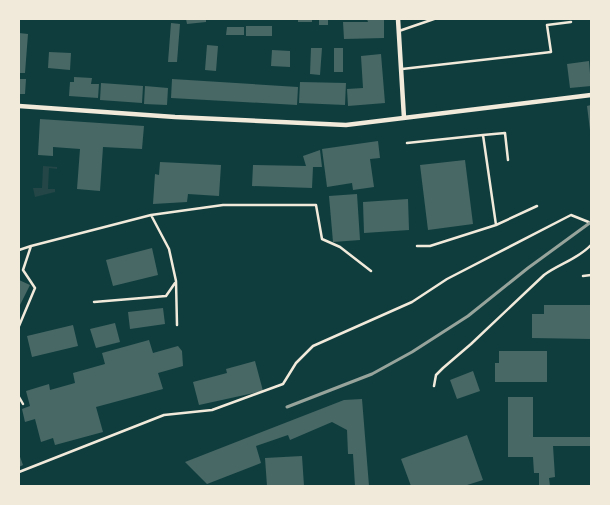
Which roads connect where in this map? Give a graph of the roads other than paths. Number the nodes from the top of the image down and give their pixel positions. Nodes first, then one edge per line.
1 (398, 19) edge
2 (434, 19) edge
3 (571, 22) dead end
4 (398, 32) junction
5 (400, 70) junction
6 (591, 95) edge
7 (19, 106) edge
8 (404, 118) junction
9 (483, 135) junction
10 (407, 143) dead end
11 (508, 160) dead end
12 (537, 206) dead end
13 (151, 215) junction
14 (591, 223) edge
15 (496, 225) junction
16 (31, 246) junction
17 (417, 246) dead end
18 (591, 246) edge
19 (19, 250) edge
20 (371, 271) dead end
21 (591, 275) edge
22 (582, 276) dead end
23 (176, 281) junction
24 (94, 302) dead end
25 (177, 325) dead end
26 (19, 326) edge
27 (434, 386) dead end
28 (19, 397) edge
29 (22, 404) dead end
30 (19, 472) edge

1 - 4 street
2 - 4 lane
3 - 5 lane
4 - 5 street
5 - 8 street
6 - 8 street
7 - 8 street
9 - 10 lane
9 - 11 lane
9 - 15 lane
12 - 15 lane
13 - 16 lane
13 - 20 lane
13 - 23 lane
14 - 30 lane
15 - 17 lane
16 - 19 lane
16 - 26 lane
18 - 27 lane
21 - 22 lane
23 - 24 lane
23 - 25 lane
28 - 29 lane

